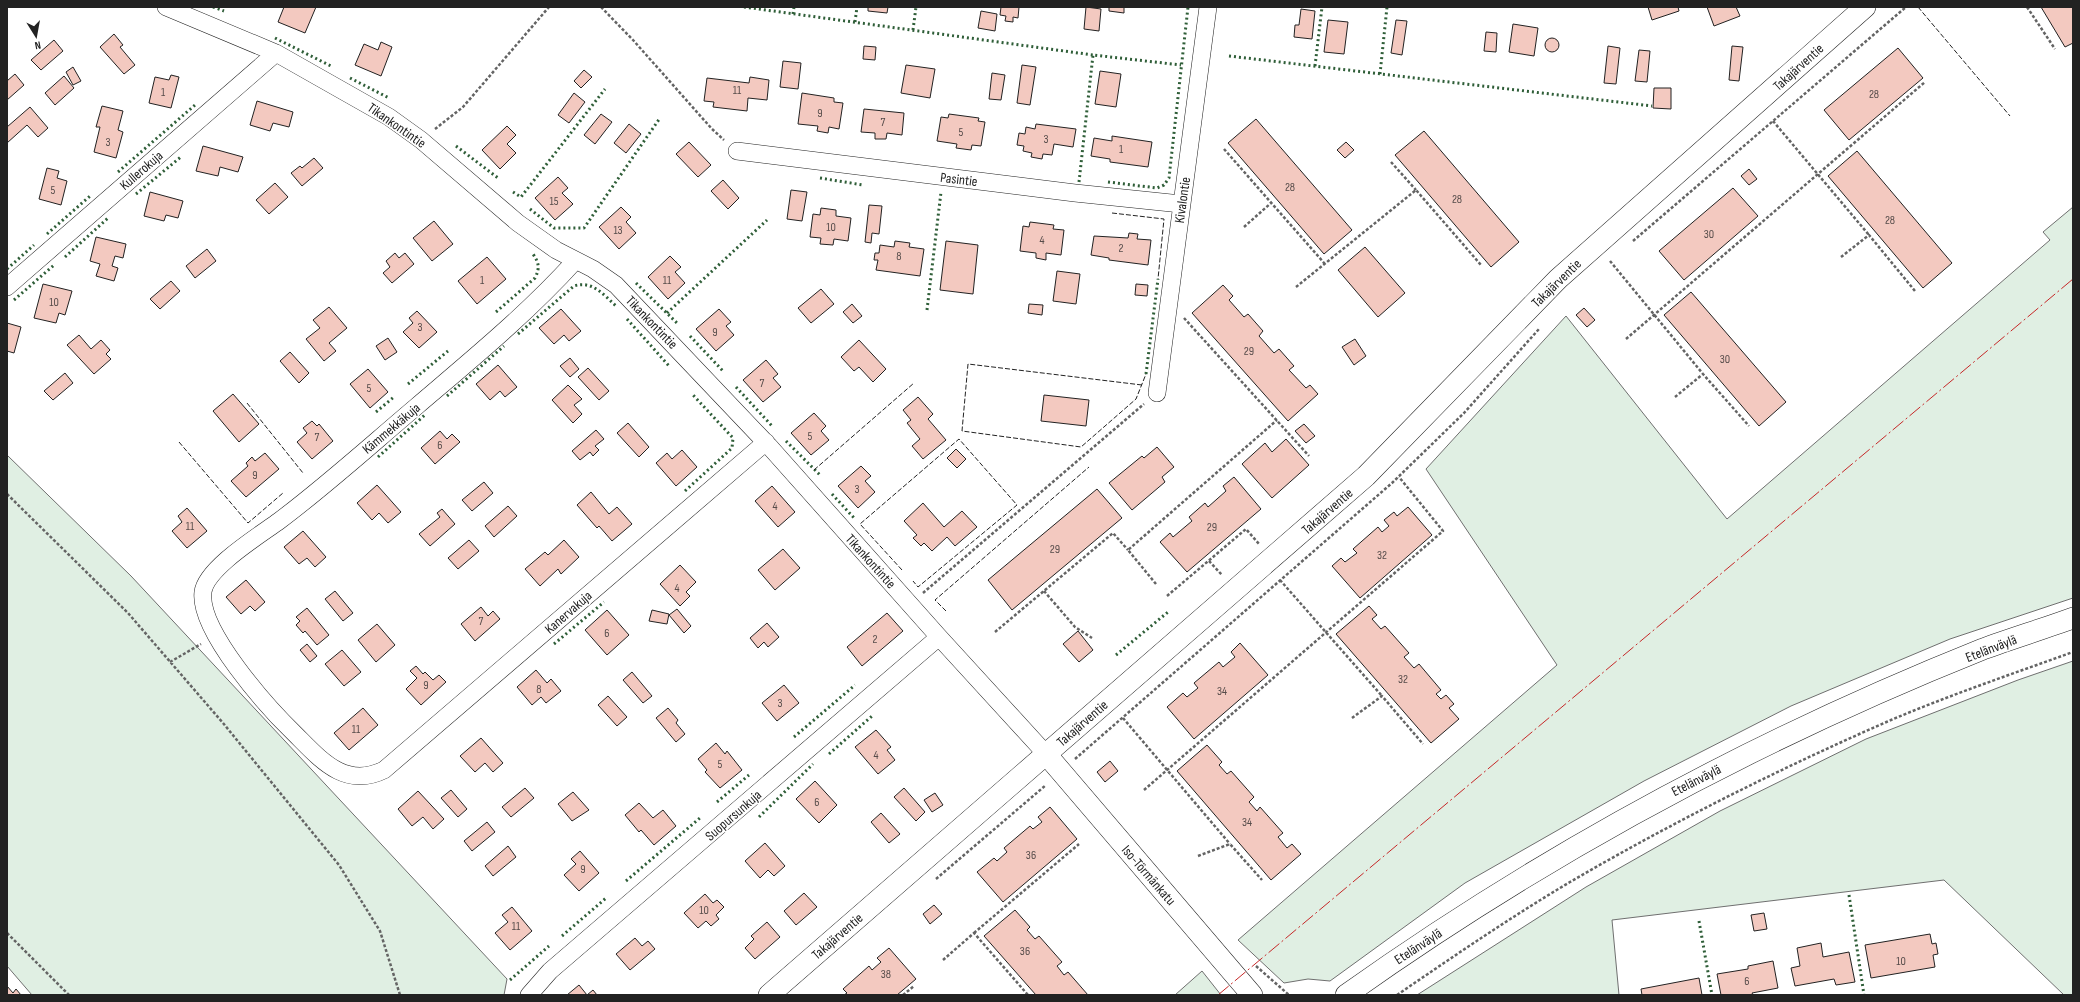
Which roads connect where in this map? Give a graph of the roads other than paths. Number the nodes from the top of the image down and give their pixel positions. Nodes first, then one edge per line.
1 (166, 7) edge
2 (1208, 7) edge
3 (1859, 9) edge
4 (276, 53) junction
5 (737, 151) road end
6 (1182, 204) junction
7 (575, 260) junction
8 (7, 287) edge
9 (1156, 393) road end
10 (766, 442) junction
11 (2073, 618) edge
12 (217, 635) joint
13 (939, 637) junction
14 (1046, 754) junction
15 (529, 995) edge
16 (769, 995) edge
17 (1252, 995) edge
18 (1346, 995) edge

1 - 4 street, Tikankontintie
2 - 6 street, Kivalontie
3 - 14 street, Takajärventie
4 - 7 street, Tikankontintie
4 - 8 street, Kullerokuja
5 - 6 street, Pasintie
6 - 9 street, Kivalontie
7 - 10 street, Tikankontintie
7 - 12 street, Kämmekkäkuja
10 - 12 street, Kanervakuja
10 - 13 street, Tikankontintie
11 - 18 street, Etelänväylä
13 - 14 street, Tikankontintie
13 - 15 street, Suopursunkuja
14 - 16 street, Takajärventie
14 - 17 street, Iso-Törmänkatu

